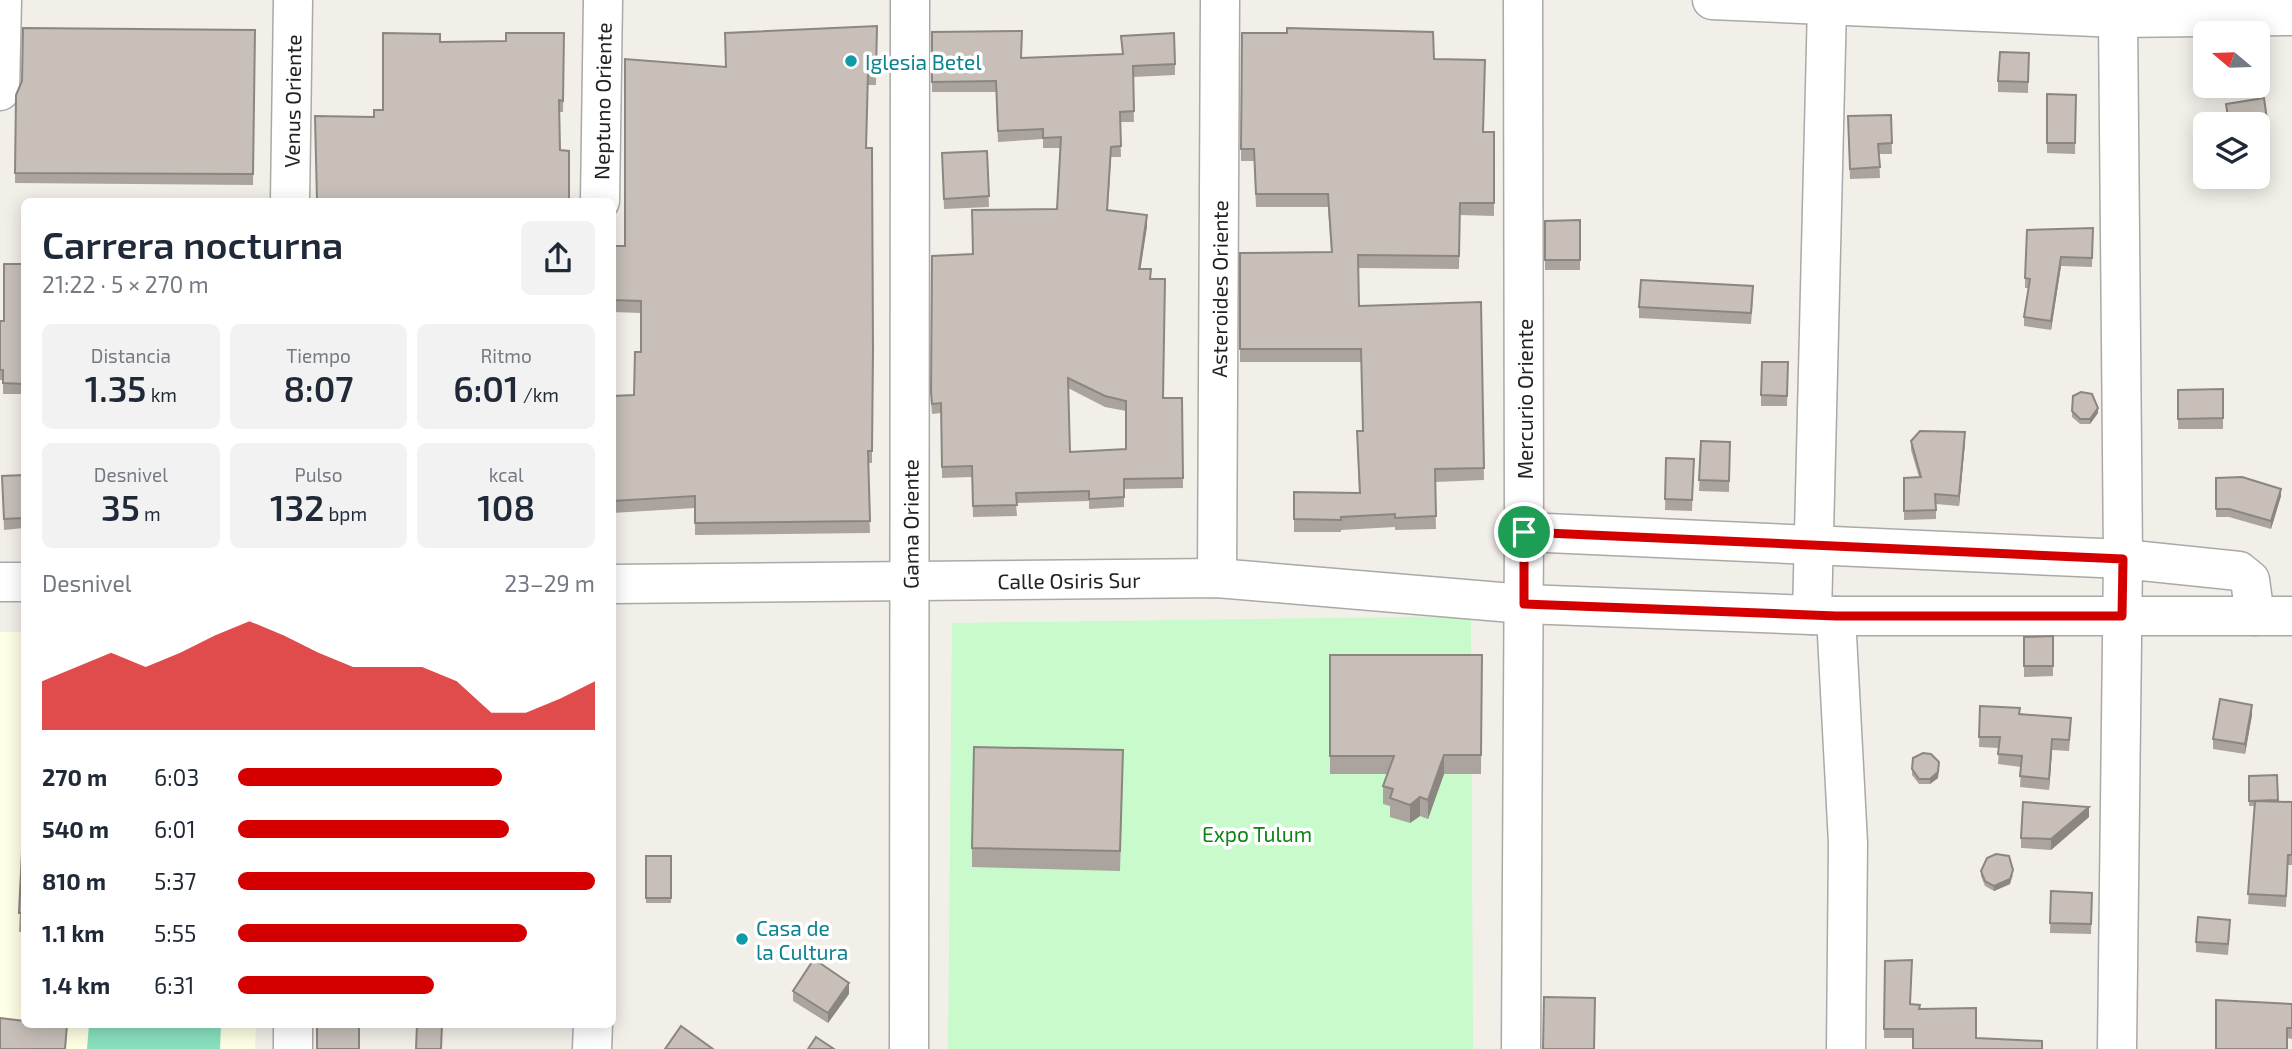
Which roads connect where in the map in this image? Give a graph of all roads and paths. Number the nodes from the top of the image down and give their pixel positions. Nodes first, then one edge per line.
1 (2, 0) edge
2 (293, 0) edge
3 (603, 0) edge
4 (910, 0) edge
5 (1220, 0) edge
6 (1523, 0) edge
7 (1712, 0) edge
8 (1764, 1) edge
9 (1827, 5) junction
10 (1970, 6) edge
11 (2187, 9) edge
12 (2292, 16) edge
13 (2118, 18) junction
14 (0, 91) edge
15 (290, 198) edge
16 (600, 198) edge
17 (1524, 532) junction
18 (1816, 545) junction
19 (2123, 559) junction
20 (1217, 578) junction
21 (0, 582) edge
22 (21, 582) edge
23 (908, 582) junction
24 (616, 584) edge
25 (1524, 604) junction
26 (1824, 616) junction
27 (2122, 616) junction
28 (2274, 616) edge
29 (293, 1028) edge
30 (593, 1028) edge
31 (293, 1049) edge
32 (592, 1049) edge
33 (909, 1049) edge
34 (1521, 1049) edge
35 (1846, 1049) edge
36 (2117, 1049) edge

1 - 14 street
2 - 15 street, Venus Oriente
3 - 16 street, Neptuno Oriente
4 - 23 street, Gama Oriente
5 - 20 street, Asteroides Oriente
6 - 17 street, Mercurio Oriente
7 - 8 street
8 - 9 street
9 - 10 street
9 - 18 street
10 - 13 street
11 - 12 street
11 - 13 street
13 - 19 street
17 - 18 street
17 - 25 street, Mercurio Oriente
18 - 19 street
18 - 26 street
19 - 27 street
19 - 28 street
20 - 23 street, Calle Osiris Sur
20 - 25 street, Calle Osiris Sur
21 - 22 street
23 - 24 street, Calle Osiris Sur
23 - 33 street, Gama Oriente
25 - 26 street, Calle Osiris Sur
25 - 34 street, Mercurio Oriente
26 - 27 street, Calle Osiris Sur
26 - 35 street
27 - 28 street, Calle Osiris Sur
27 - 36 street
29 - 31 street
30 - 32 street

